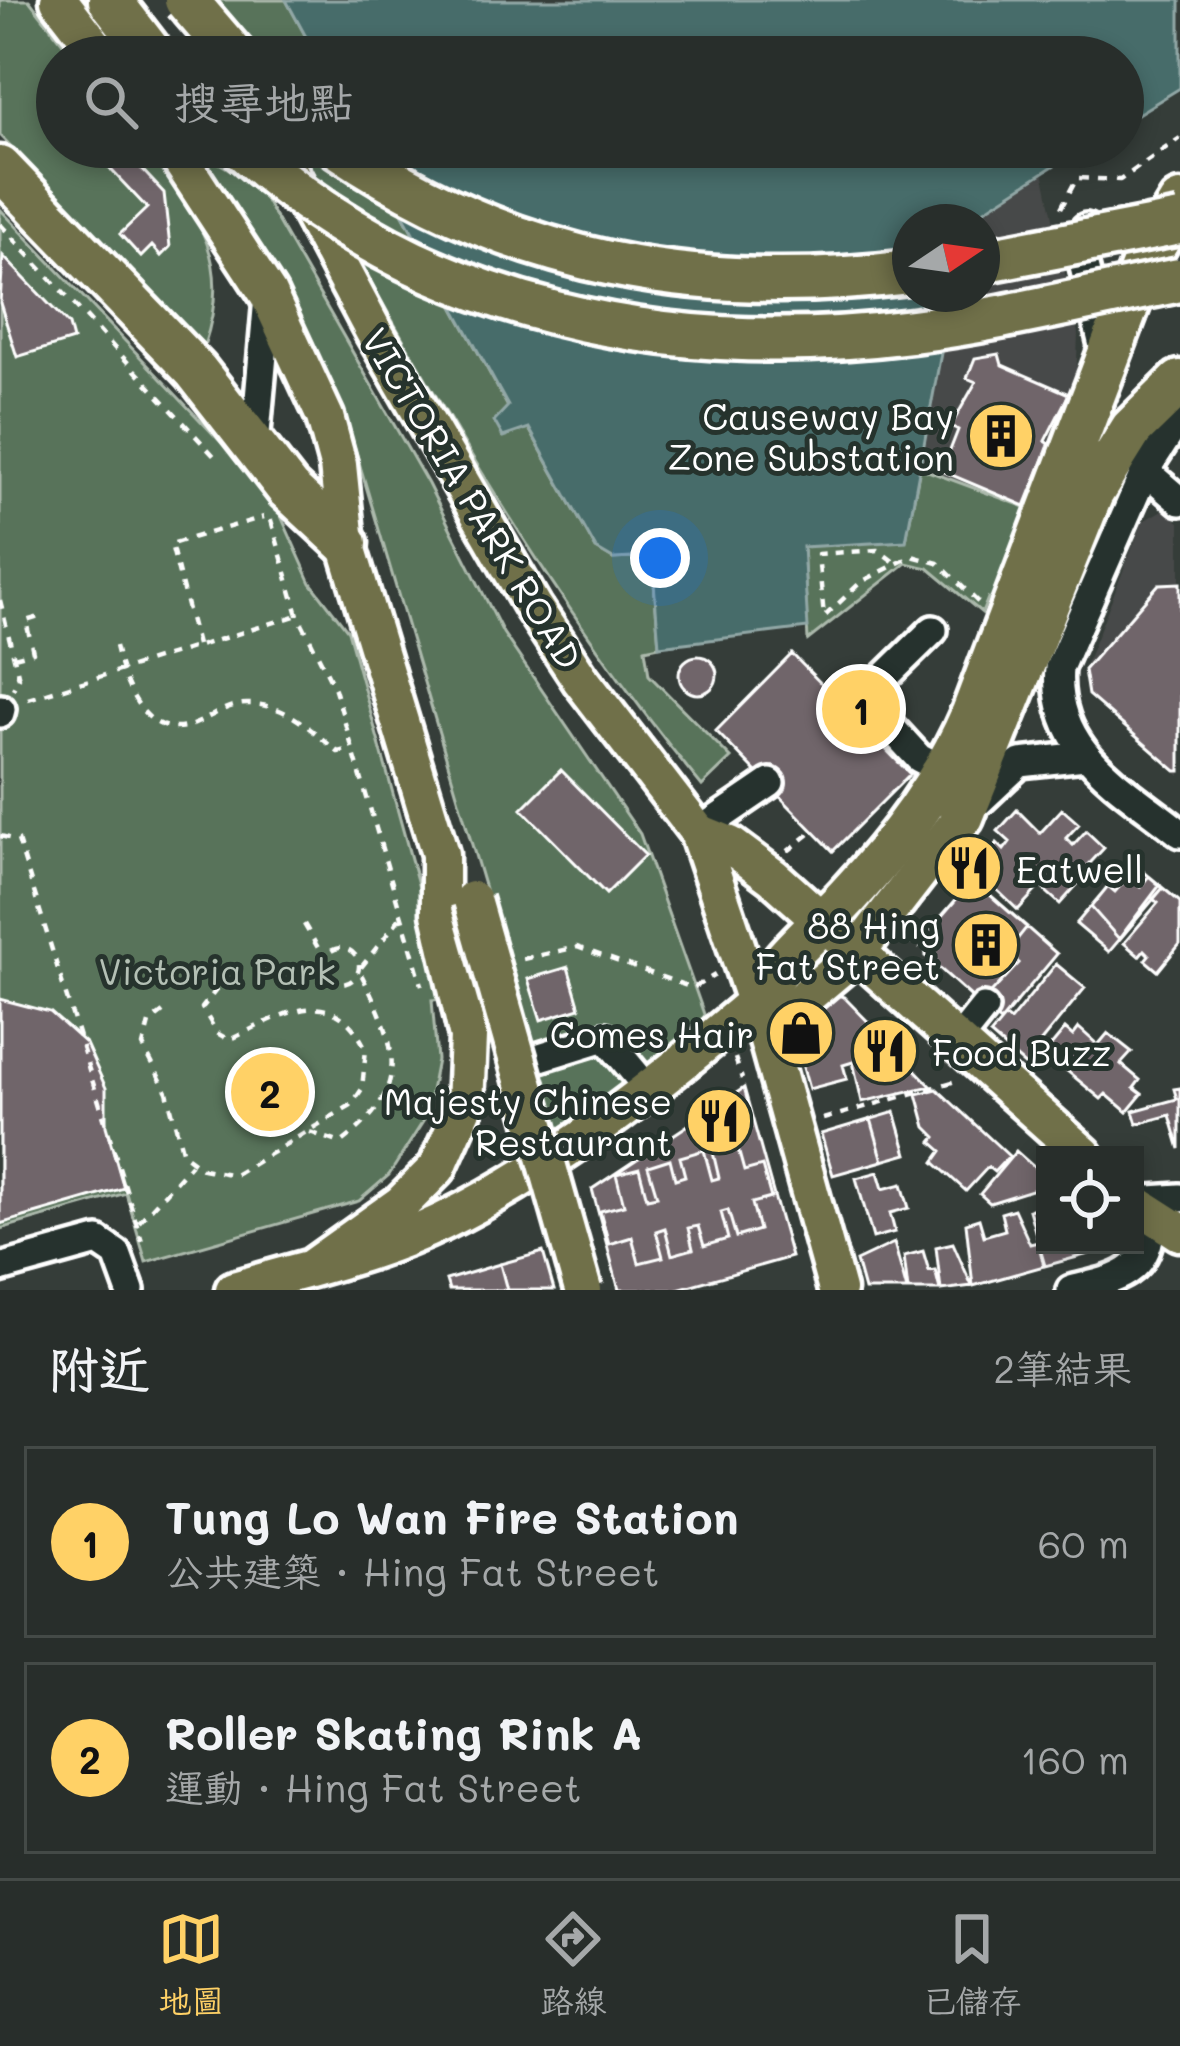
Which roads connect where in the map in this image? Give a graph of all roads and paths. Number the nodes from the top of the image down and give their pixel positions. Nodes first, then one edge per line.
1 (59, 0) edge
2 (110, 0) edge
3 (186, 0) edge
4 (197, 0) edge
5 (87, 36) edge
6 (138, 36) edge
7 (215, 36) edge
8 (219, 36) edge
9 (1180, 138) edge
10 (1144, 163) edge
11 (0, 168) edge
12 (186, 168) edge
13 (266, 168) edge
14 (287, 168) edge
15 (375, 168) edge
16 (1137, 168) edge
17 (1180, 203) edge
18 (1069, 223) junction
19 (1180, 223) edge
20 (0, 224) edge
21 (1000, 258) edge
22 (892, 273) edge
23 (1162, 273) edge
24 (268, 294) junction
25 (1107, 362) junction
26 (1180, 382) edge
27 (1180, 416) edge
28 (238, 453) junction
29 (1145, 471) junction
30 (254, 498) dead end
31 (1180, 501) edge
32 (270, 516) junction
33 (346, 543) junction
34 (892, 561) junction
35 (1, 604) edge
36 (298, 615) junction
37 (992, 616) dead end
38 (38, 617) dead end
39 (933, 630) dead end
40 (115, 646) dead end
41 (197, 646) junction
42 (14, 657) junction
43 (121, 670) junction
44 (0, 711) edge
45 (350, 749) junction
46 (1084, 755) junction
47 (946, 772) junction
48 (770, 783) dead end
49 (962, 817) junction
50 (813, 831) dead end
51 (698, 832) junction
52 (1180, 833) edge
53 (0, 836) edge
54 (788, 851) dead end
55 (440, 854) junction
56 (400, 918) junction
57 (304, 924) dead end
58 (820, 925) junction
59 (855, 955) junction
60 (324, 958) junction
61 (519, 960) dead end
62 (359, 970) junction
63 (721, 970) dead end
64 (228, 975) dead end
65 (420, 986) dead end
66 (984, 1008) dead end
67 (163, 1012) dead end
68 (762, 1021) junction
69 (956, 1043) junction
70 (964, 1079) dead end
71 (649, 1090) junction
72 (812, 1122) dead end
73 (310, 1132) junction
74 (1074, 1146) edge
75 (545, 1161) junction
76 (191, 1164) junction
77 (1180, 1198) edge
78 (1144, 1202) edge
79 (1144, 1209) edge
80 (1144, 1220) edge
81 (137, 1224) junction
82 (1180, 1232) edge
83 (147, 1258) dead end
84 (0, 1268) edge
85 (317, 1278) edge
86 (1129, 1282) edge
87 (130, 1290) edge
88 (234, 1290) edge
89 (583, 1290) edge
90 (837, 1290) edge
91 (1072, 1290) edge

1 - 5 main road
2 - 6 highway
3 - 7 highway, bridge
4 - 8 main road
9 - 10 path
11 - 28 highway
12 - 24 main road
13 - 23 highway, bridge
14 - 51 main road, VICTORIA PARK ROAD
15 - 22 highway
16 - 18 path
17 - 23 highway
18 - 23 street
18 - 25 street
19 - 21 highway, bridge
20 - 28 path
23 - 25 highway
24 - 28 street
24 - 33 main road
25 - 47 highway
26 - 49 highway
27 - 29 street
28 - 33 highway
29 - 31 street
29 - 46 street
30 - 32 path
32 - 36 path
32 - 41 path
33 - 55 main road
34 - 34 path
34 - 37 path
35 - 42 path
36 - 41 path
36 - 45 path
38 - 42 path
39 - 47 street
40 - 43 path
41 - 43 path
42 - 44 path
43 - 44 path
43 - 45 path
45 - 56 path
46 - 49 street
46 - 52 street
47 - 58 highway
48 - 51 street
49 - 59 main road
50 - 54 path
51 - 58 main road
51 - 68 main road
53 - 81 path
55 - 85 main road
55 - 89 main road, bridge
56 - 62 path
56 - 65 path
57 - 60 path
58 - 59 main road
58 - 68 highway
59 - 68 main road
59 - 69 main road
60 - 62 path
60 - 62 path
61 - 63 path
62 - 73 path
64 - 73 path
66 - 69 street
67 - 76 path
68 - 71 main road
68 - 90 main road
69 - 74 main road
70 - 72 path
71 - 75 main road
71 - 75 street
73 - 76 path
75 - 85 main road
75 - 89 street
76 - 81 path
77 - 78 street
79 - 82 main road
80 - 86 street
81 - 83 path
84 - 87 street
85 - 88 main road
86 - 91 street

